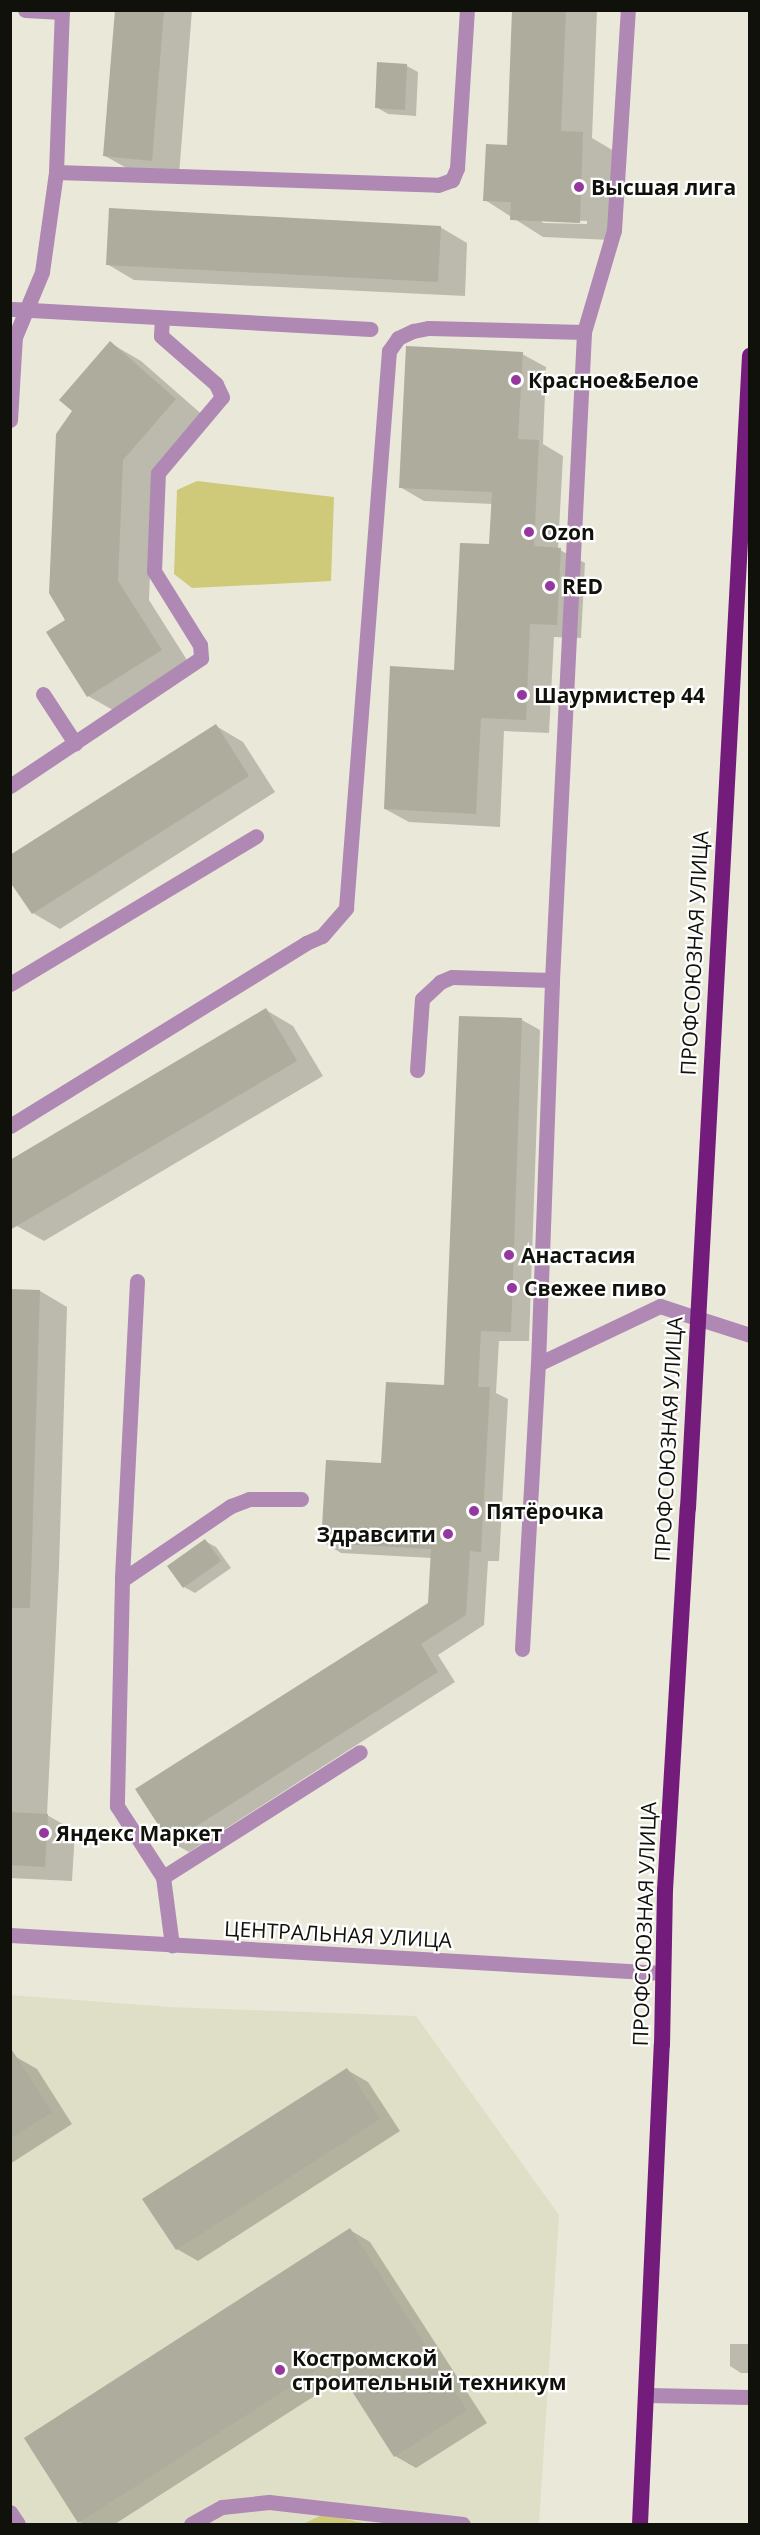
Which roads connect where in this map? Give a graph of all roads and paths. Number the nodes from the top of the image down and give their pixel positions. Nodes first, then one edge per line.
1 (25, 10) edge
2 (467, 10) edge
3 (628, 10) edge
4 (62, 11) edge
5 (56, 172) junction
6 (19, 310) junction
7 (162, 318) junction
8 (369, 329) dead end
9 (584, 332) junction
10 (13, 337) edge
11 (750, 356) edge
12 (749, 362) edge
13 (10, 420) edge
14 (747, 451) edge
15 (43, 694) dead end
16 (75, 743) junction
17 (10, 786) edge
18 (256, 836) dead end
19 (552, 980) junction
20 (10, 984) edge
21 (417, 1070) dead end
22 (10, 1126) edge
23 (137, 1281) dead end
24 (697, 1318) junction
25 (750, 1335) edge
26 (538, 1364) junction
27 (301, 1499) dead end
28 (122, 1580) junction
29 (522, 1649) dead end
30 (360, 1752) dead end
31 (164, 1877) junction
32 (10, 1935) edge
33 (172, 1945) junction
34 (663, 1973) junction
35 (647, 2395) junction
36 (750, 2397) edge
37 (10, 2512) edge
38 (18, 2524) edge
39 (191, 2524) edge
40 (463, 2524) edge
41 (640, 2524) edge

1 - 4 street
2 - 5 street
3 - 9 street
4 - 5 street
5 - 6 street
6 - 7 street
6 - 10 street
7 - 8 street
7 - 16 street
9 - 19 street
9 - 22 street
10 - 13 street
11 - 12 highway, ПРОФСОЮЗНАЯ УЛИЦА
12 - 14 highway, ПРОФСОЮЗНАЯ УЛИЦА
14 - 24 highway, ПРОФСОЮЗНАЯ УЛИЦА
15 - 16 street
16 - 17 street
18 - 20 street
19 - 21 street
19 - 26 street
23 - 28 street
24 - 25 street
24 - 26 street
24 - 34 highway, ПРОФСОЮЗНАЯ УЛИЦА
26 - 29 street
27 - 28 street
28 - 31 street
30 - 31 street
31 - 33 street
32 - 33 street, ЦЕНТРАЛЬНАЯ УЛИЦА
33 - 34 street, ЦЕНТРАЛЬНАЯ УЛИЦА
34 - 35 highway, ПРОФСОЮЗНАЯ УЛИЦА
35 - 36 street
35 - 41 highway, ПРОФСОЮЗНАЯ УЛИЦА
37 - 38 street
39 - 40 street

